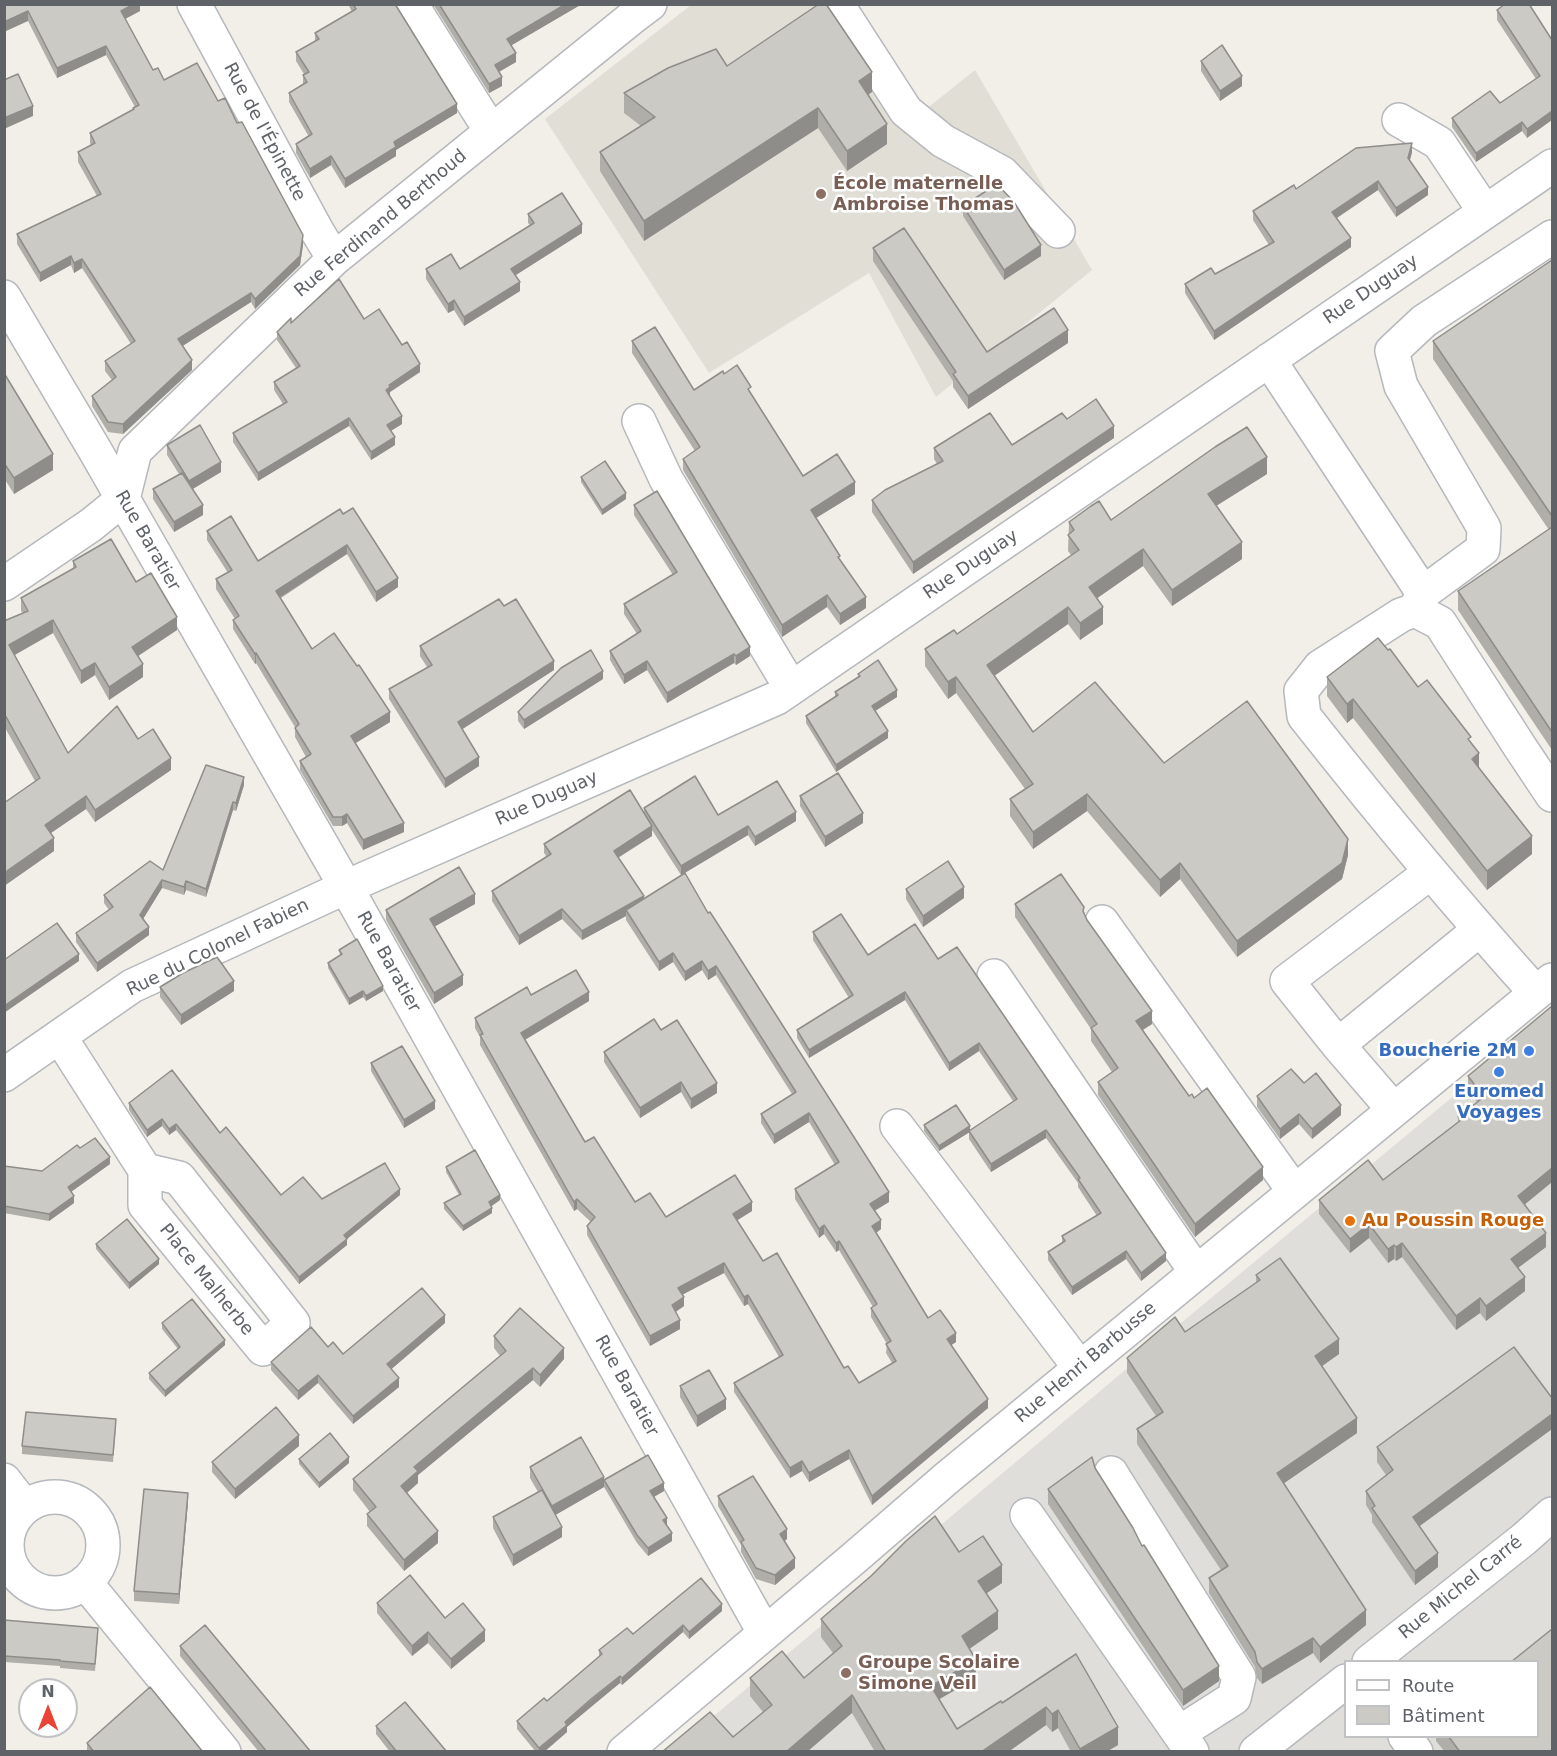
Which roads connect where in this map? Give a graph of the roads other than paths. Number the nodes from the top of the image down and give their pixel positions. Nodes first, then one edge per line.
1 (194, 4) edge
2 (411, 4) edge
3 (650, 4) edge
4 (837, 4) edge
5 (1399, 120) dead end
6 (491, 132) junction
7 (1552, 166) edge
8 (1485, 212) junction
9 (1058, 231) dead end
10 (1552, 237) edge
11 (334, 259) junction
12 (4, 297) edge
13 (1269, 360) junction
14 (639, 421) dead end
15 (123, 499) junction
16 (4, 584) edge
17 (1419, 601) junction
18 (791, 688) junction
19 (1552, 795) edge
20 (1431, 873) junction
21 (346, 887) junction
22 (1102, 921) dead end
23 (1479, 930) junction
24 (994, 976) dead end
25 (1544, 987) edge
26 (60, 1036) junction
27 (1338, 1045) junction
28 (4, 1075) edge
29 (1394, 1110) junction
30 (897, 1126) dead end
31 (145, 1170) junction
32 (1294, 1191) junction
33 (1197, 1272) junction
34 (1080, 1368) junction
35 (1111, 1473) dead end
36 (4, 1480) edge
37 (25, 1507) junction
38 (1552, 1514) edge
39 (1027, 1515) dead end
40 (85, 1582) junction
41 (764, 1632) junction
42 (1373, 1660) edge
43 (1344, 1683) edge
44 (1406, 1738) edge
45 (1186, 1742) edge
46 (224, 1752) edge
47 (624, 1752) edge
48 (1256, 1752) edge
49 (1416, 1752) edge

1 - 11 street, Rue de l'Épinette
2 - 6 street
3 - 6 street, Rue Ferdinand Berthoud
4 - 9 street
5 - 8 street
6 - 11 street, Rue Ferdinand Berthoud
7 - 8 street, Rue Duguay
8 - 13 street, Rue Duguay
10 - 17 street
11 - 15 street, Rue Ferdinand Berthoud
12 - 15 street, Rue Baratier
13 - 17 street
13 - 18 street, Rue Duguay
14 - 18 street
15 - 16 street
15 - 21 street, Rue Baratier
17 - 19 street
17 - 20 street
18 - 21 street, Rue Duguay
20 - 23 street
20 - 27 street
21 - 26 street, Rue du Colonel Fabien
21 - 41 street, Rue Baratier
22 - 32 street
23 - 25 street
23 - 27 street
24 - 33 street
25 - 29 street, Rue Henri Barbusse
26 - 28 street, Rue du Colonel Fabien
26 - 31 street
27 - 29 street
29 - 32 street, Rue Henri Barbusse
30 - 34 street
31 - 31 street, Place Malherbe
32 - 33 street, Rue Henri Barbusse
33 - 34 street, Rue Henri Barbusse
34 - 41 street, Rue Henri Barbusse
35 - 45 street
36 - 37 street
37 - 40 street
37 - 40 street
38 - 42 street, Rue Michel Carré
39 - 45 street
40 - 46 street
41 - 47 street, Rue Henri Barbusse
43 - 48 street
44 - 49 street

